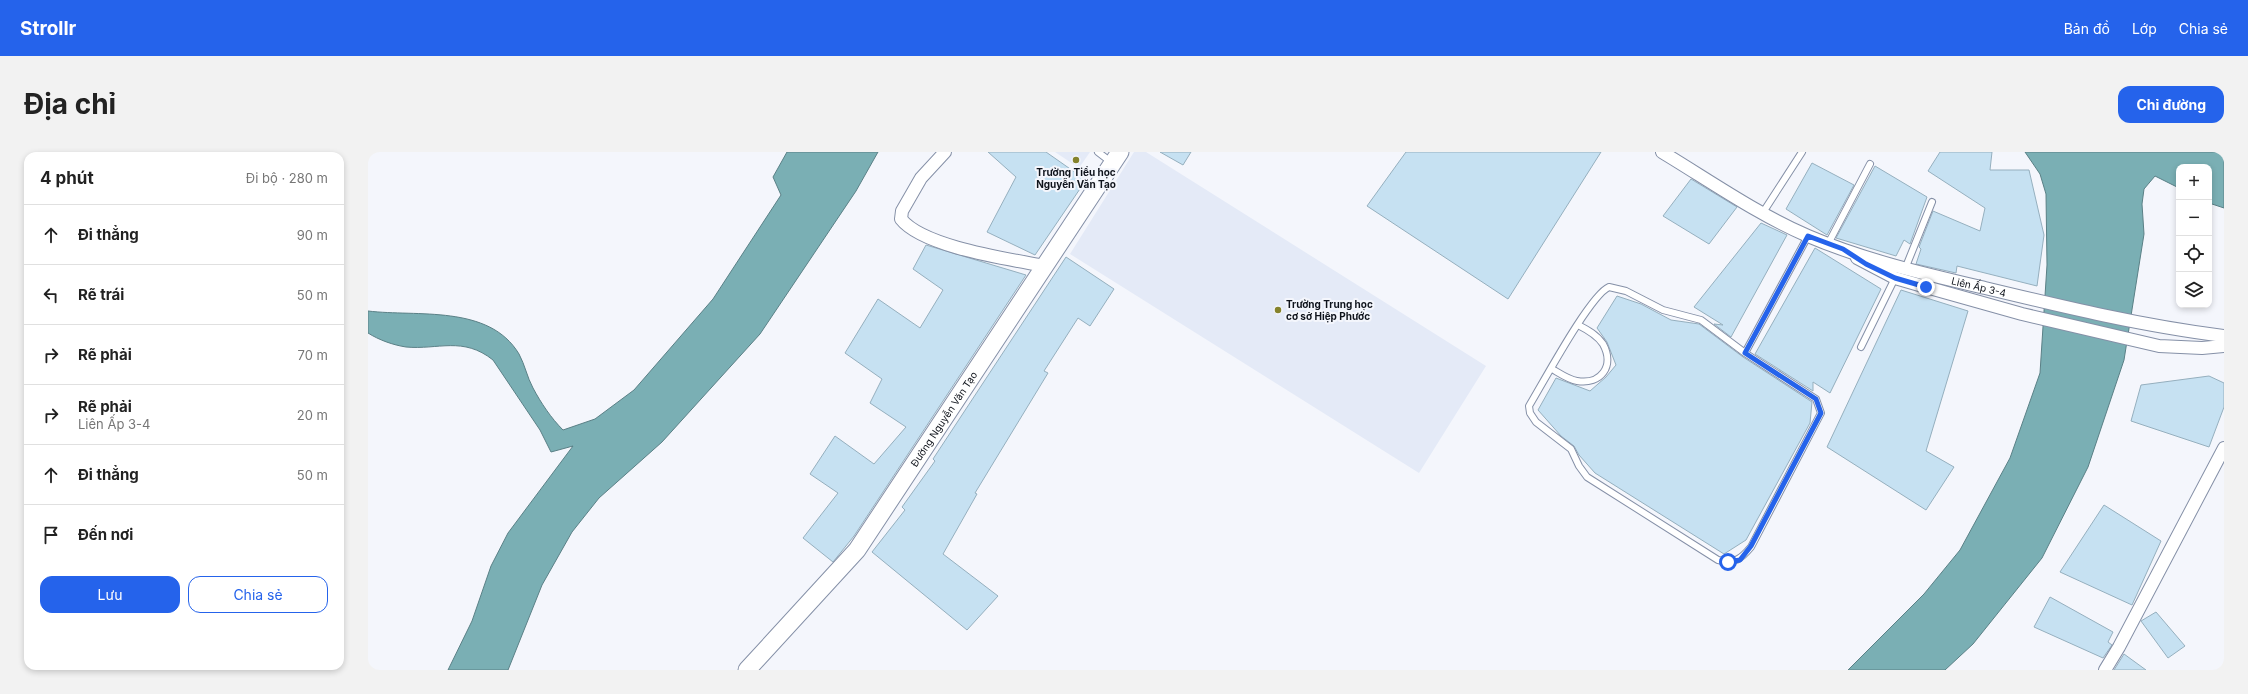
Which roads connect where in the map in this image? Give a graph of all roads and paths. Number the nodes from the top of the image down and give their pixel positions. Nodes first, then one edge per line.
1 (945, 152) edge
2 (1098, 152) edge
3 (1662, 152) edge
4 (1802, 152) edge
5 (1116, 158) edge
6 (1870, 164) dead end
7 (1932, 202) dead end
8 (1762, 214) junction
9 (1808, 236) junction
10 (1828, 244) junction
11 (1843, 249) junction
12 (1045, 266) junction
13 (1905, 269) junction
14 (1895, 278) junction
15 (1578, 325) junction
16 (2224, 336) edge
17 (2224, 346) edge
18 (1861, 347) dead end
19 (1745, 353) junction
20 (1552, 369) junction
21 (2224, 448) edge
22 (747, 670) edge
23 (2105, 670) edge

1 - 12 street
2 - 5 lane
3 - 8 street, Liên Ấp 3-4
4 - 8 lane
5 - 12 main road, Đường Nguyễn Văn Tạo
6 - 10 lane
7 - 13 lane
8 - 9 street, Liên Ấp 3-4
9 - 10 street, Liên Ấp 3-4
9 - 19 lane
10 - 11 street, Liên Ấp 3-4
11 - 13 street, Liên Ấp 3-4
11 - 14 street
12 - 22 main road, Đường Nguyễn Văn Tạo
13 - 16 street, Liên Ấp 3-4
14 - 17 street
14 - 18 lane
15 - 19 lane
15 - 20 lane
15 - 20 lane
19 - 20 lane
21 - 23 street

